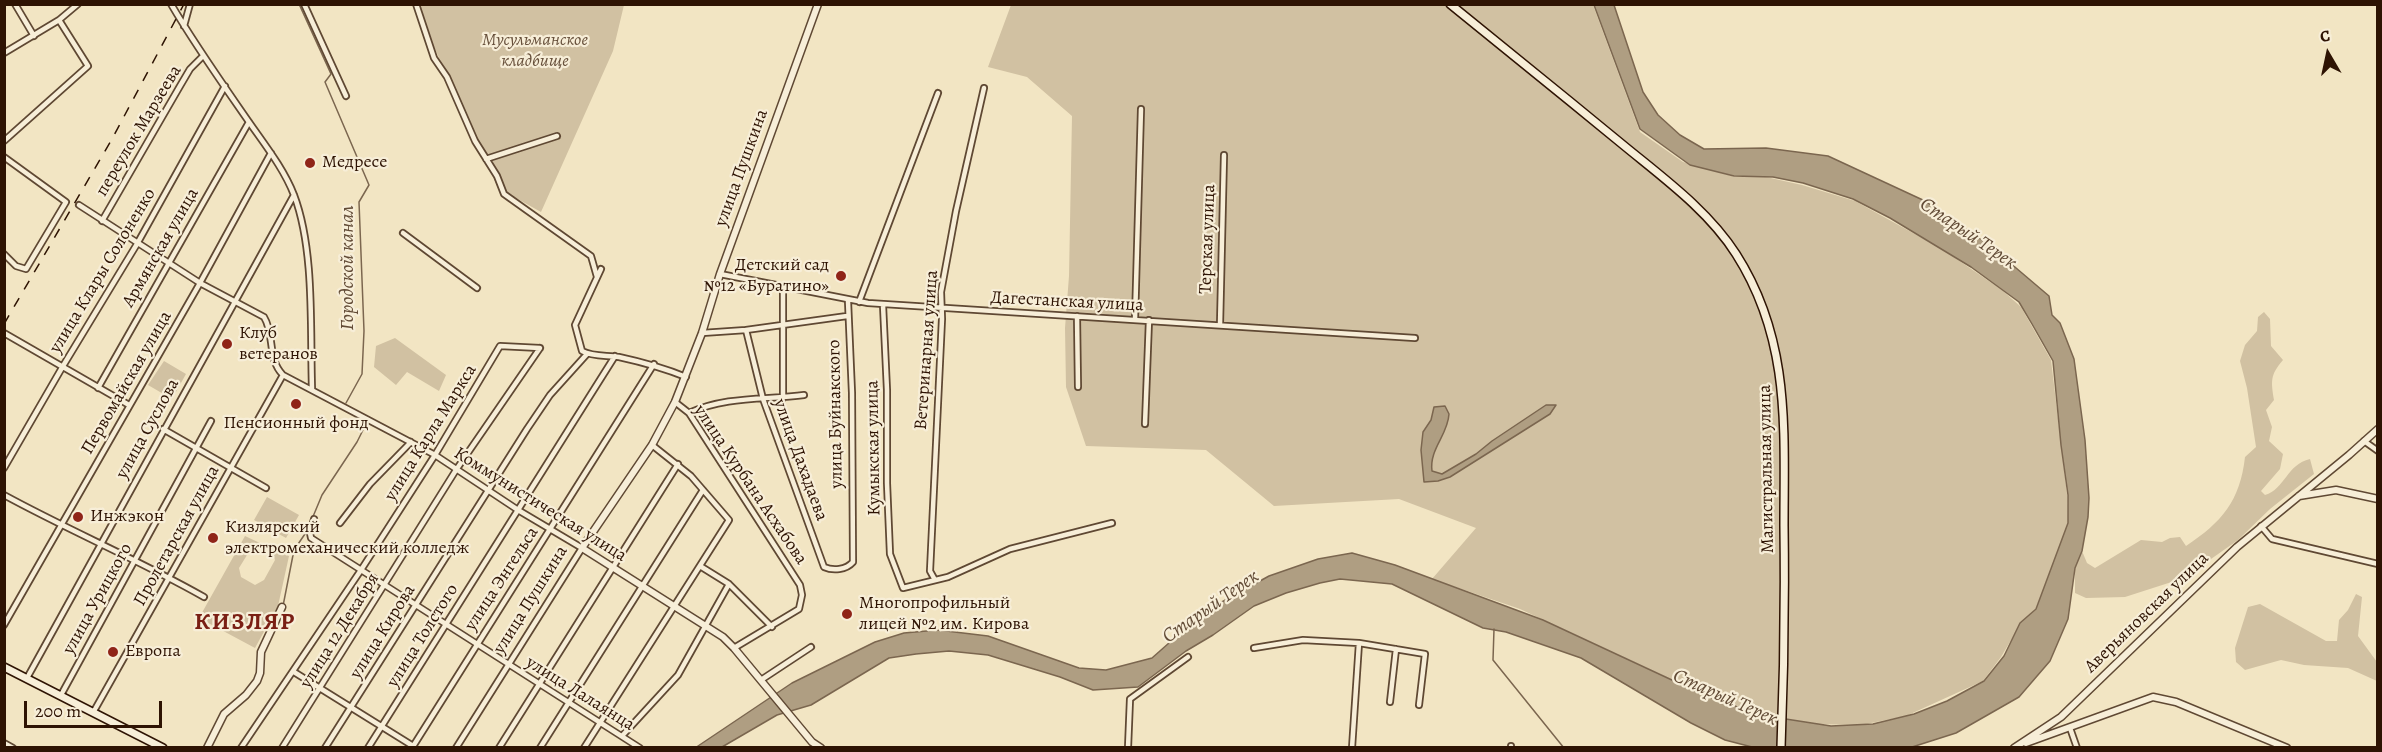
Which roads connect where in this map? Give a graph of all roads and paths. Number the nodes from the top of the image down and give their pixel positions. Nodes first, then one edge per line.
1 (15, 4) edge
2 (78, 4) edge
3 (171, 4) edge
4 (190, 4) edge
5 (304, 4) edge
6 (416, 4) edge
7 (818, 4) edge
8 (1450, 4) edge
9 (59, 20) junction
10 (184, 26) junction
11 (34, 36) junction
12 (4, 53) edge
13 (202, 57) junction
14 (225, 86) junction
15 (984, 88) dead end
16 (939, 93) dead end
17 (346, 96) dead end
18 (1141, 109) dead end
19 (249, 122) junction
20 (557, 136) dead end
21 (4, 141) edge
22 (271, 153) junction
23 (1224, 155) dead end
24 (4, 157) edge
25 (486, 159) junction
26 (294, 195) junction
27 (79, 205) dead end
28 (102, 221) junction
29 (403, 233) dead end
30 (137, 244) junction
31 (4, 254) edge
32 (168, 263) junction
33 (601, 269) dead end
34 (720, 274) junction
35 (597, 278) junction
36 (200, 283) junction
37 (783, 287) junction
38 (477, 288) dead end
39 (234, 301) junction
40 (848, 301) junction
41 (859, 302) junction
42 (883, 304) junction
43 (940, 308) junction
44 (847, 316) junction
45 (1077, 316) junction
46 (1134, 320) junction
47 (1149, 320) junction
48 (782, 325) junction
49 (1220, 325) junction
50 (746, 330) junction
51 (4, 333) edge
52 (702, 333) junction
53 (1415, 338) dead end
54 (540, 348) joint
55 (587, 354) junction
56 (615, 356) junction
57 (654, 364) junction
58 (63, 366) junction
59 (281, 373) junction
60 (686, 377) junction
61 (1078, 387) dead end
62 (98, 388) junction
63 (312, 390) junction
64 (804, 395) dead end
65 (783, 398) junction
66 (762, 399) junction
67 (675, 402) junction
68 (129, 405) junction
69 (689, 413) junction
70 (211, 421) dead end
71 (1145, 424) dead end
72 (163, 429) junction
73 (2378, 429) edge
74 (2364, 441) junction
75 (411, 442) junction
76 (652, 445) junction
77 (196, 448) junction
78 (2378, 451) edge
79 (435, 455) junction
80 (678, 464) junction
81 (4, 468) edge
82 (230, 468) junction
83 (456, 470) junction
84 (266, 488) dead end
85 (487, 489) junction
86 (703, 490) junction
87 (4, 495) edge
88 (2298, 496) junction
89 (2378, 499) edge
90 (518, 510) junction
91 (314, 519) dead end
92 (340, 523) dead end
93 (1112, 523) dead end
94 (60, 525) junction
95 (2261, 526) junction
96 (551, 528) junction
97 (99, 545) junction
98 (582, 548) junction
99 (135, 561) junction
100 (853, 562) joint
101 (2378, 564) edge
102 (700, 566) junction
103 (611, 568) junction
104 (361, 570) junction
105 (170, 578) junction
106 (935, 580) junction
107 (729, 584) junction
108 (385, 585) junction
109 (642, 588) junction
110 (204, 597) dead end
111 (416, 606) junction
112 (673, 606) junction
113 (282, 607) dead end
114 (4, 625) edge
115 (446, 625) junction
116 (706, 627) junction
117 (772, 627) junction
118 (1359, 643) junction
119 (476, 644) junction
120 (811, 647) dead end
121 (735, 648) junction
122 (1254, 648) dead end
123 (1396, 649) junction
124 (1188, 657) dead end
125 (508, 664) junction
126 (4, 667) edge
127 (294, 672) junction
128 (27, 678) junction
129 (760, 680) junction
130 (538, 684) junction
131 (320, 688) junction
132 (61, 695) junction
133 (568, 701) junction
134 (1390, 702) dead end
135 (1419, 705) dead end
136 (351, 707) junction
137 (94, 711) junction
138 (600, 722) junction
139 (381, 726) junction
140 (2070, 728) junction
141 (621, 736) junction
142 (4, 743) edge
143 (810, 744) edge
144 (13, 747) edge
145 (164, 747) edge
146 (207, 747) edge
147 (241, 747) edge
148 (282, 747) edge
149 (325, 747) edge
150 (368, 747) edge
151 (413, 747) edge
152 (456, 747) edge
153 (499, 747) edge
154 (540, 747) edge
155 (584, 747) edge
156 (640, 747) edge
157 (821, 747) edge
158 (1128, 747) edge
159 (1352, 747) edge
160 (1781, 747) edge
161 (2014, 747) edge
162 (2077, 747) edge
163 (2287, 747) edge

1 - 11 street
2 - 9 street
3 - 10 street
4 - 10 street
5 - 17 street
6 - 25 street
7 - 34 street, улица Пушкина
8 - 160 main road, Магистральная улица
9 - 11 street
9 - 21 street
10 - 13 street
11 - 12 street
13 - 14 street
13 - 28 street, переулок Марзеева
14 - 19 street
14 - 30 street, улица Клары Солоненко
15 - 43 street, Ветеринарная улица
16 - 41 street
18 - 46 street
19 - 22 street
19 - 32 street, Армянская улица
20 - 25 street
22 - 26 street
22 - 36 street, Первомайская улица
23 - 49 street, Терская улица
24 - 31 street
25 - 35 street
26 - 39 street, улица Суслова
26 - 63 street
27 - 28 street
28 - 30 street
29 - 38 street
30 - 32 street
30 - 58 street, улица Клары Солоненко
32 - 36 street
32 - 62 street, Армянская улица
33 - 35 street
34 - 37 street, Дагестанская улица
34 - 52 street, улица Пушкина
35 - 55 street
36 - 39 street
36 - 68 street, Первомайская улица
37 - 40 street, Дагестанская улица
37 - 48 street
39 - 59 street
39 - 72 street, улица Суслова
40 - 41 street, Дагестанская улица
40 - 44 street, улица Буйнакского
41 - 42 street, Дагестанская улица
42 - 43 street, Дагестанская улица
42 - 106 street, Кумыкская улица
43 - 45 street, Дагестанская улица
43 - 106 street, Ветеринарная улица
44 - 48 street
44 - 100 street, улица Буйнакского
45 - 46 street, Дагестанская улица
45 - 61 street
46 - 47 street, Дагестанская улица
47 - 49 street, Дагестанская улица
47 - 71 street
48 - 50 street
48 - 65 street
49 - 53 street, Дагестанская улица
50 - 52 street
50 - 66 street, улица Дахадаева
51 - 58 street
52 - 60 street, улица Пушкина
54 - 79 street, улица Карла Маркса
54 - 83 street, улица 12 Декабря
55 - 56 street
55 - 85 street, улица Кирова
56 - 57 street
56 - 90 street, улица Толстого
57 - 60 street
57 - 96 street, улица Энгельса
58 - 62 street
58 - 81 street, улица Клары Солоненко
59 - 63 street, Коммунистическая улица
59 - 82 street, Пролетарская улица
60 - 67 street, улица Пушкина
62 - 68 street
63 - 75 street, Коммунистическая улица
64 - 65 street
65 - 66 street
66 - 69 street
66 - 100 street, улица Дахадаева
67 - 69 street, улица Курбана Асхабова
67 - 76 street, улица Пушкина
68 - 94 street, Первомайская улица
69 - 117 street, улица Курбана Асхабова
70 - 77 street, улица Урицкого
72 - 77 street
72 - 97 street, улица Суслова
73 - 74 street, Аверьяновская улица
74 - 78 street
74 - 88 street, Аверьяновская улица
75 - 79 street, Коммунистическая улица
75 - 92 street
76 - 80 street
76 - 98 street, улица Пушкина
77 - 82 street
77 - 99 street, улица Урицкого
79 - 83 street, Коммунистическая улица
79 - 104 street, улица Карла Маркса
80 - 86 street
80 - 103 street
82 - 84 street
82 - 105 street, Пролетарская улица
83 - 85 street, Коммунистическая улица
83 - 108 street, улица 12 Декабря
85 - 90 street, Коммунистическая улица
85 - 111 street, улица Кирова
86 - 102 street
86 - 109 street
87 - 94 street
88 - 89 street
88 - 95 street, Аверьяновская улица
90 - 96 street, Коммунистическая улица
90 - 115 street, улица Толстого
91 - 104 street, улица Лалаянца
93 - 106 street
94 - 97 street
94 - 114 street, Первомайская улица
95 - 101 street
95 - 161 street, Аверьяновская улица
96 - 98 street, Коммунистическая улица
96 - 119 street, улица Энгельса
97 - 99 street
97 - 128 street, улица Суслова
98 - 103 street, Коммунистическая улица
98 - 125 street, улица Пушкина
99 - 105 street
99 - 132 street, улица Урицкого
102 - 107 street
102 - 112 street
103 - 109 street, Коммунистическая улица
103 - 130 street
104 - 108 street, улица Лалаянца
104 - 127 street, улица Карла Маркса
105 - 110 street
105 - 137 street, Пролетарская улица
107 - 116 street
107 - 117 street
108 - 111 street, улица Лалаянца
108 - 131 street, улица 12 Декабря
109 - 112 street, Коммунистическая улица
109 - 133 street
111 - 115 street, улица Лалаянца
111 - 136 street, улица Кирова
112 - 116 street, Коммунистическая улица
112 - 138 street
113 - 146 street
115 - 119 street, улица Лалаянца
115 - 139 street, улица Толстого
116 - 121 street, Коммунистическая улица
116 - 141 street
117 - 121 street
118 - 122 street
118 - 123 street
118 - 159 street
119 - 125 street, улица Лалаянца
119 - 151 street, улица Энгельса
120 - 129 street
121 - 129 street, Коммунистическая улица
123 - 134 street
123 - 135 street
124 - 158 street
125 - 130 street, улица Лалаянца
125 - 152 street, улица Пушкина
126 - 128 main road
127 - 131 street
127 - 147 street, улица Карла Маркса
128 - 132 main road
129 - 143 street, Коммунистическая улица
130 - 133 street, улица Лалаянца
130 - 153 street
131 - 136 street
131 - 148 street, улица 12 Декабря
132 - 137 main road
133 - 138 street, улица Лалаянца
133 - 154 street
136 - 139 street
136 - 149 street, улица Кирова
137 - 145 main road
138 - 141 street, улица Лалаянца
138 - 155 street
139 - 150 street, улица Толстого
139 - 151 street
140 - 161 street
140 - 162 street
140 - 163 street
141 - 156 street, улица Лалаянца
142 - 144 street
143 - 157 street

